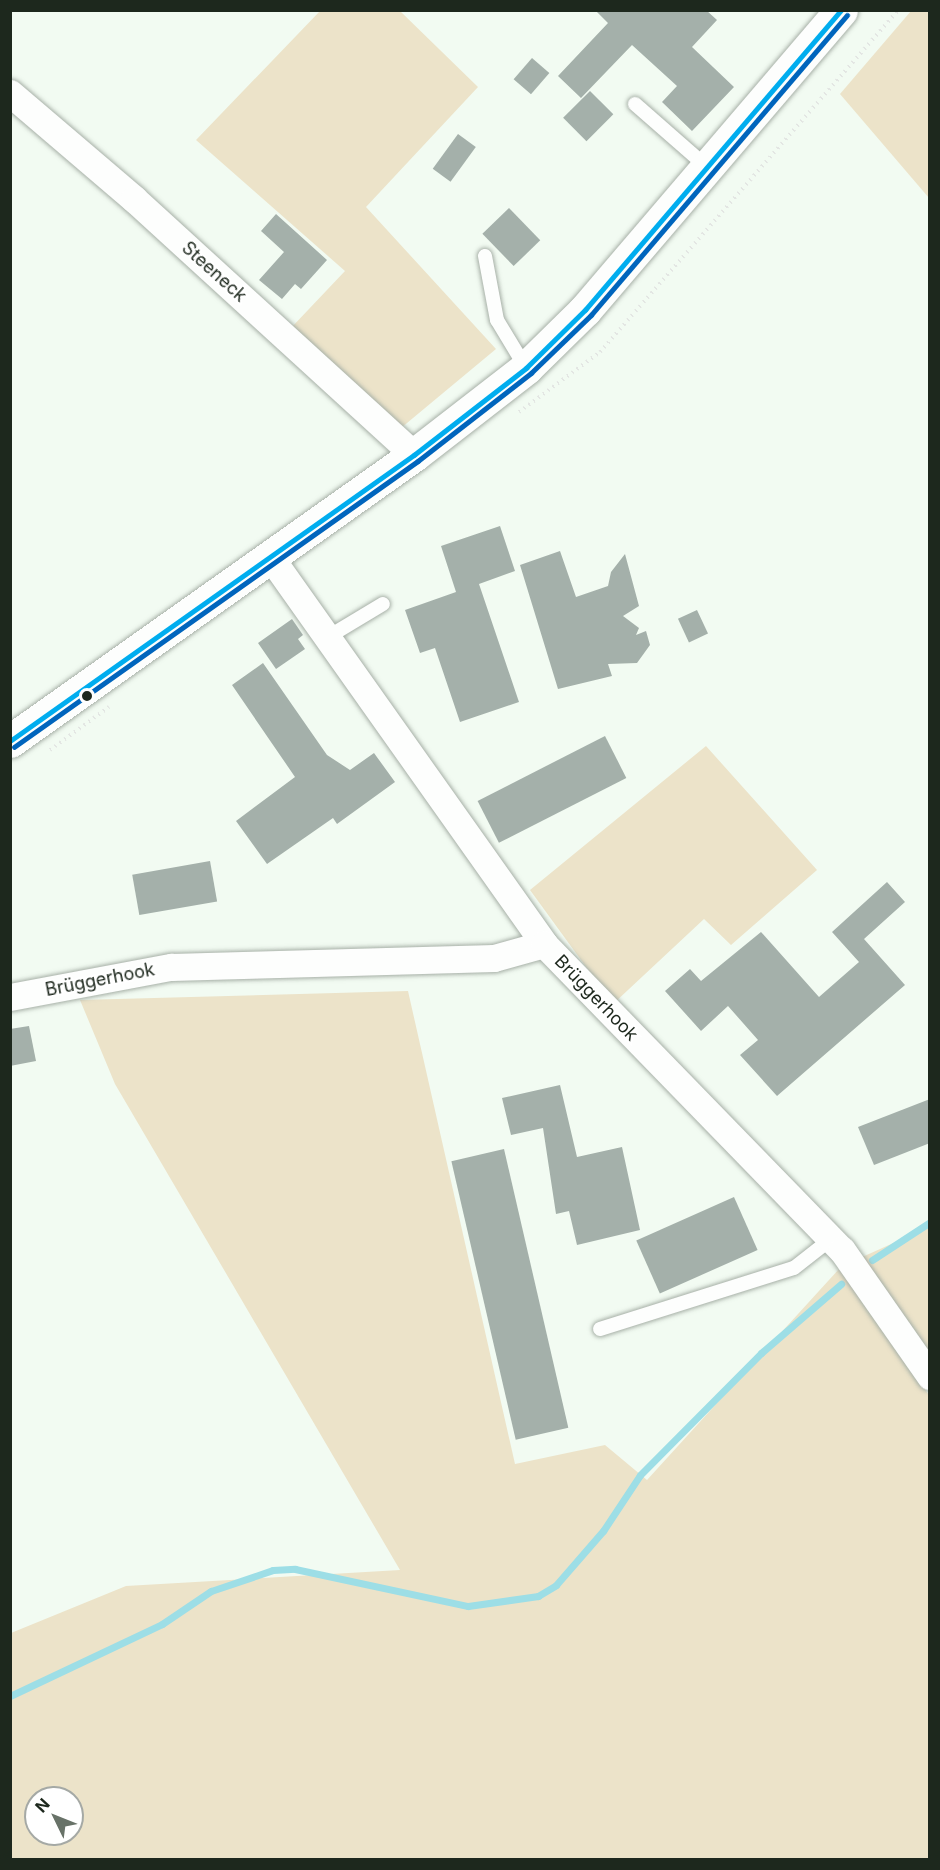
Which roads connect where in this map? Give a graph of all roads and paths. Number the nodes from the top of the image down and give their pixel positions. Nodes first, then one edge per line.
1 (841, 10) edge
2 (10, 93) edge
3 (635, 104) dead end
4 (708, 168) junction
5 (485, 256) dead end
6 (526, 368) junction
7 (414, 455) junction
8 (270, 558) junction
9 (383, 604) dead end
10 (328, 637) junction
11 (10, 741) edge
12 (544, 944) junction
13 (10, 997) edge
14 (831, 1239) junction
15 (600, 1329) dead end
16 (930, 1376) edge

1 - 4 street
2 - 7 street, Steeneck
3 - 4 lane
4 - 6 street
5 - 6 lane
6 - 7 street
7 - 8 street
8 - 10 street
8 - 11 street
9 - 10 lane
10 - 12 street
12 - 13 street, Brüggerhook
12 - 14 street, Brüggerhook
14 - 15 lane
14 - 16 street, Brüggerhook

